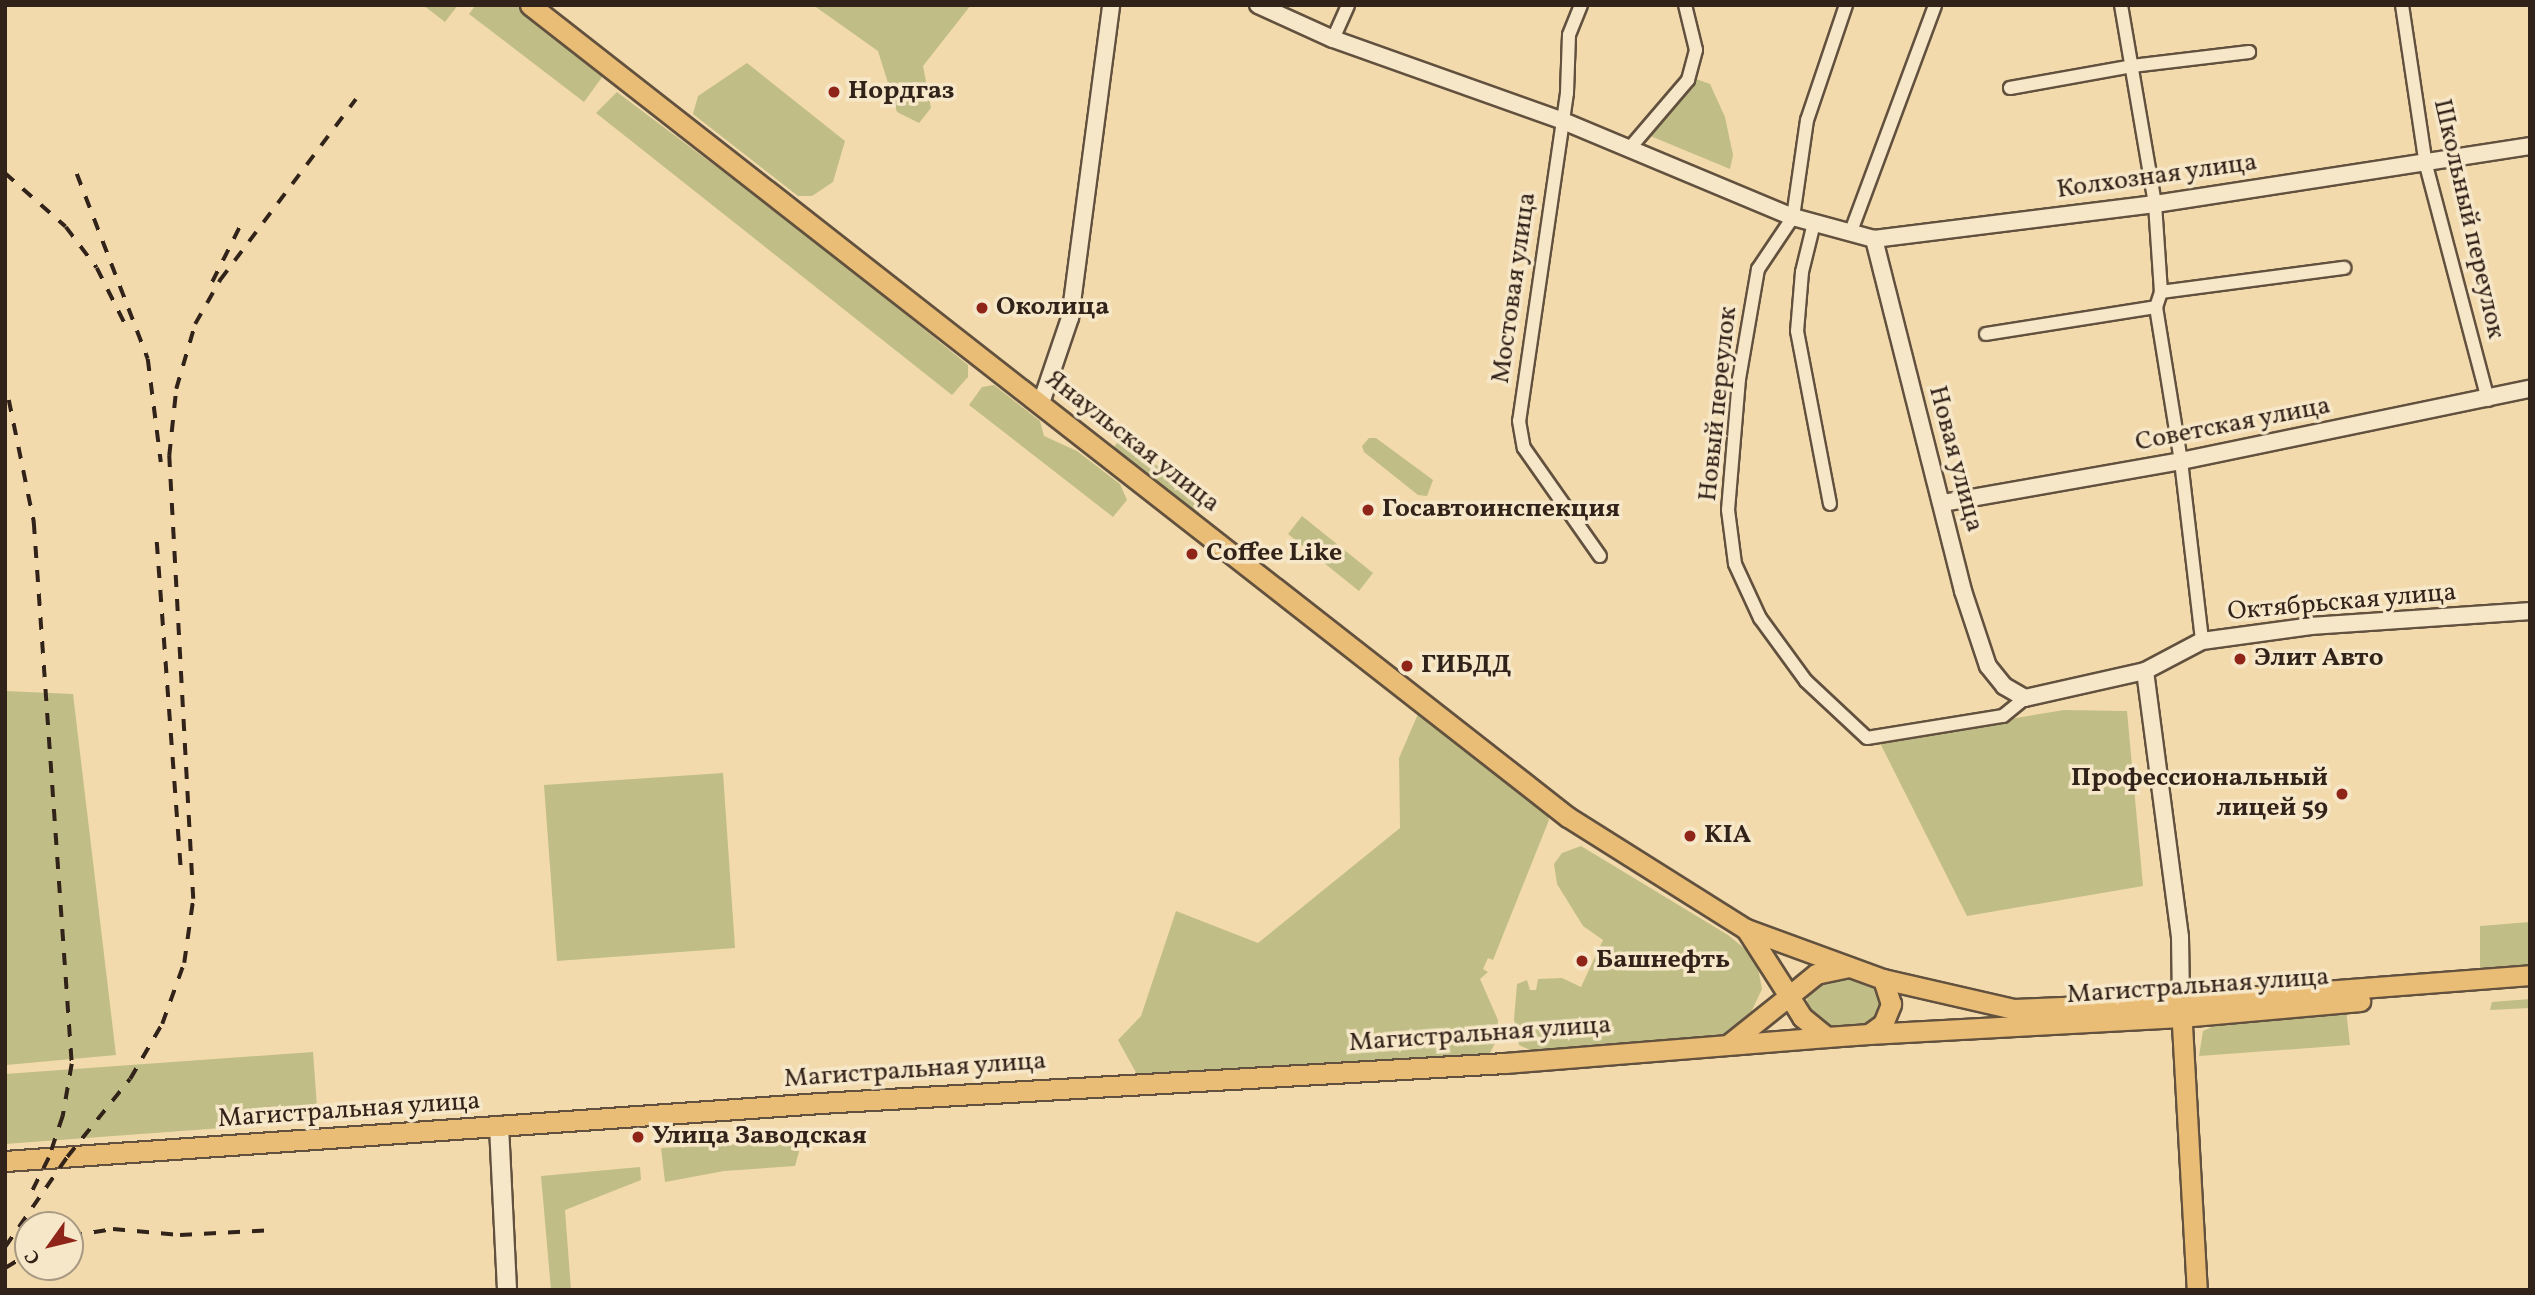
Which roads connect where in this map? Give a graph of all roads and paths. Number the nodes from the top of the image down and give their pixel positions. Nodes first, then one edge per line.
1 (530, 5) edge
2 (1111, 5) edge
3 (1258, 5) edge
4 (1348, 5) edge
5 (1581, 5) edge
6 (1685, 5) edge
7 (1846, 5) edge
8 (1935, 5) edge
9 (2121, 5) edge
10 (2402, 5) edge
11 (1333, 39) junction
12 (2249, 52) dead end
13 (2132, 66) junction
14 (2010, 88) dead end
15 (1563, 121) junction
16 (2530, 146) edge
17 (1629, 149) junction
18 (2426, 165) junction
19 (2155, 204) junction
20 (1793, 218) junction
21 (1814, 223) junction
22 (1850, 234) junction
23 (1874, 239) junction
24 (2344, 268) dead end
25 (2161, 292) junction
26 (2156, 307) junction
27 (1986, 334) dead end
28 (2530, 389) edge
29 (2488, 400) junction
30 (1041, 403) junction
31 (2181, 461) junction
32 (1943, 503) junction
33 (1830, 504) dead end
34 (1600, 556) dead end
35 (2530, 611) edge
36 (2202, 641) junction
37 (2145, 671) junction
38 (2025, 698) junction
39 (1746, 929) junction
40 (1850, 967) junction
41 (2530, 975) edge
42 (1882, 979) junction
43 (2530, 987) edge
44 (1789, 996) junction
45 (2181, 1010) junction
46 (1869, 1034) junction
47 (1827, 1037) junction
48 (1726, 1045) junction
49 (499, 1126) junction
50 (5, 1161) edge
51 (507, 1290) edge
52 (2197, 1290) edge

1 - 30 main road, Янаульская улица
2 - 30 street
3 - 11 street, Колхозная улица
4 - 11 street
5 - 15 street, Мостовая улица
6 - 17 street
7 - 20 street, Новый переулок
8 - 22 street
9 - 13 street
10 - 18 street, Школьный переулок
11 - 15 street, Колхозная улица
12 - 13 street
13 - 14 street
13 - 19 street
15 - 17 street, Колхозная улица
15 - 34 street, Мостовая улица
16 - 18 street, Колхозная улица
17 - 20 street, Колхозная улица
18 - 19 street, Колхозная улица
18 - 29 street, Школьный переулок
19 - 23 street, Колхозная улица
19 - 25 street
20 - 21 street, Колхозная улица
20 - 38 street, Новый переулок
21 - 22 street, Колхозная улица
21 - 33 street
22 - 23 street, Колхозная улица
23 - 32 street, Новая улица
24 - 25 street
25 - 26 street
26 - 27 street
26 - 31 street
28 - 29 street, Советская улица
29 - 31 street, Советская улица
30 - 39 main road, Янаульская улица
31 - 32 street, Советская улица
31 - 36 street
32 - 38 street, Новая улица
35 - 36 street, Октябрьская улица
36 - 37 street, Октябрьская улица
37 - 38 street, Октябрьская улица
37 - 45 street
39 - 40 main road, Магистральная улица
39 - 44 main road
40 - 42 main road, Магистральная улица
40 - 44 main road
41 - 45 main road, Магистральная улица
42 - 45 main road, Магистральная улица
42 - 46 main road
43 - 45 main road, Магистральная улица
44 - 47 main road
44 - 48 main road
45 - 46 main road, Магистральная улица
45 - 52 main road
46 - 47 main road, Магистральная улица
47 - 48 main road, Магистральная улица
48 - 49 main road, Магистральная улица
49 - 50 main road, Магистральная улица
49 - 51 main road

